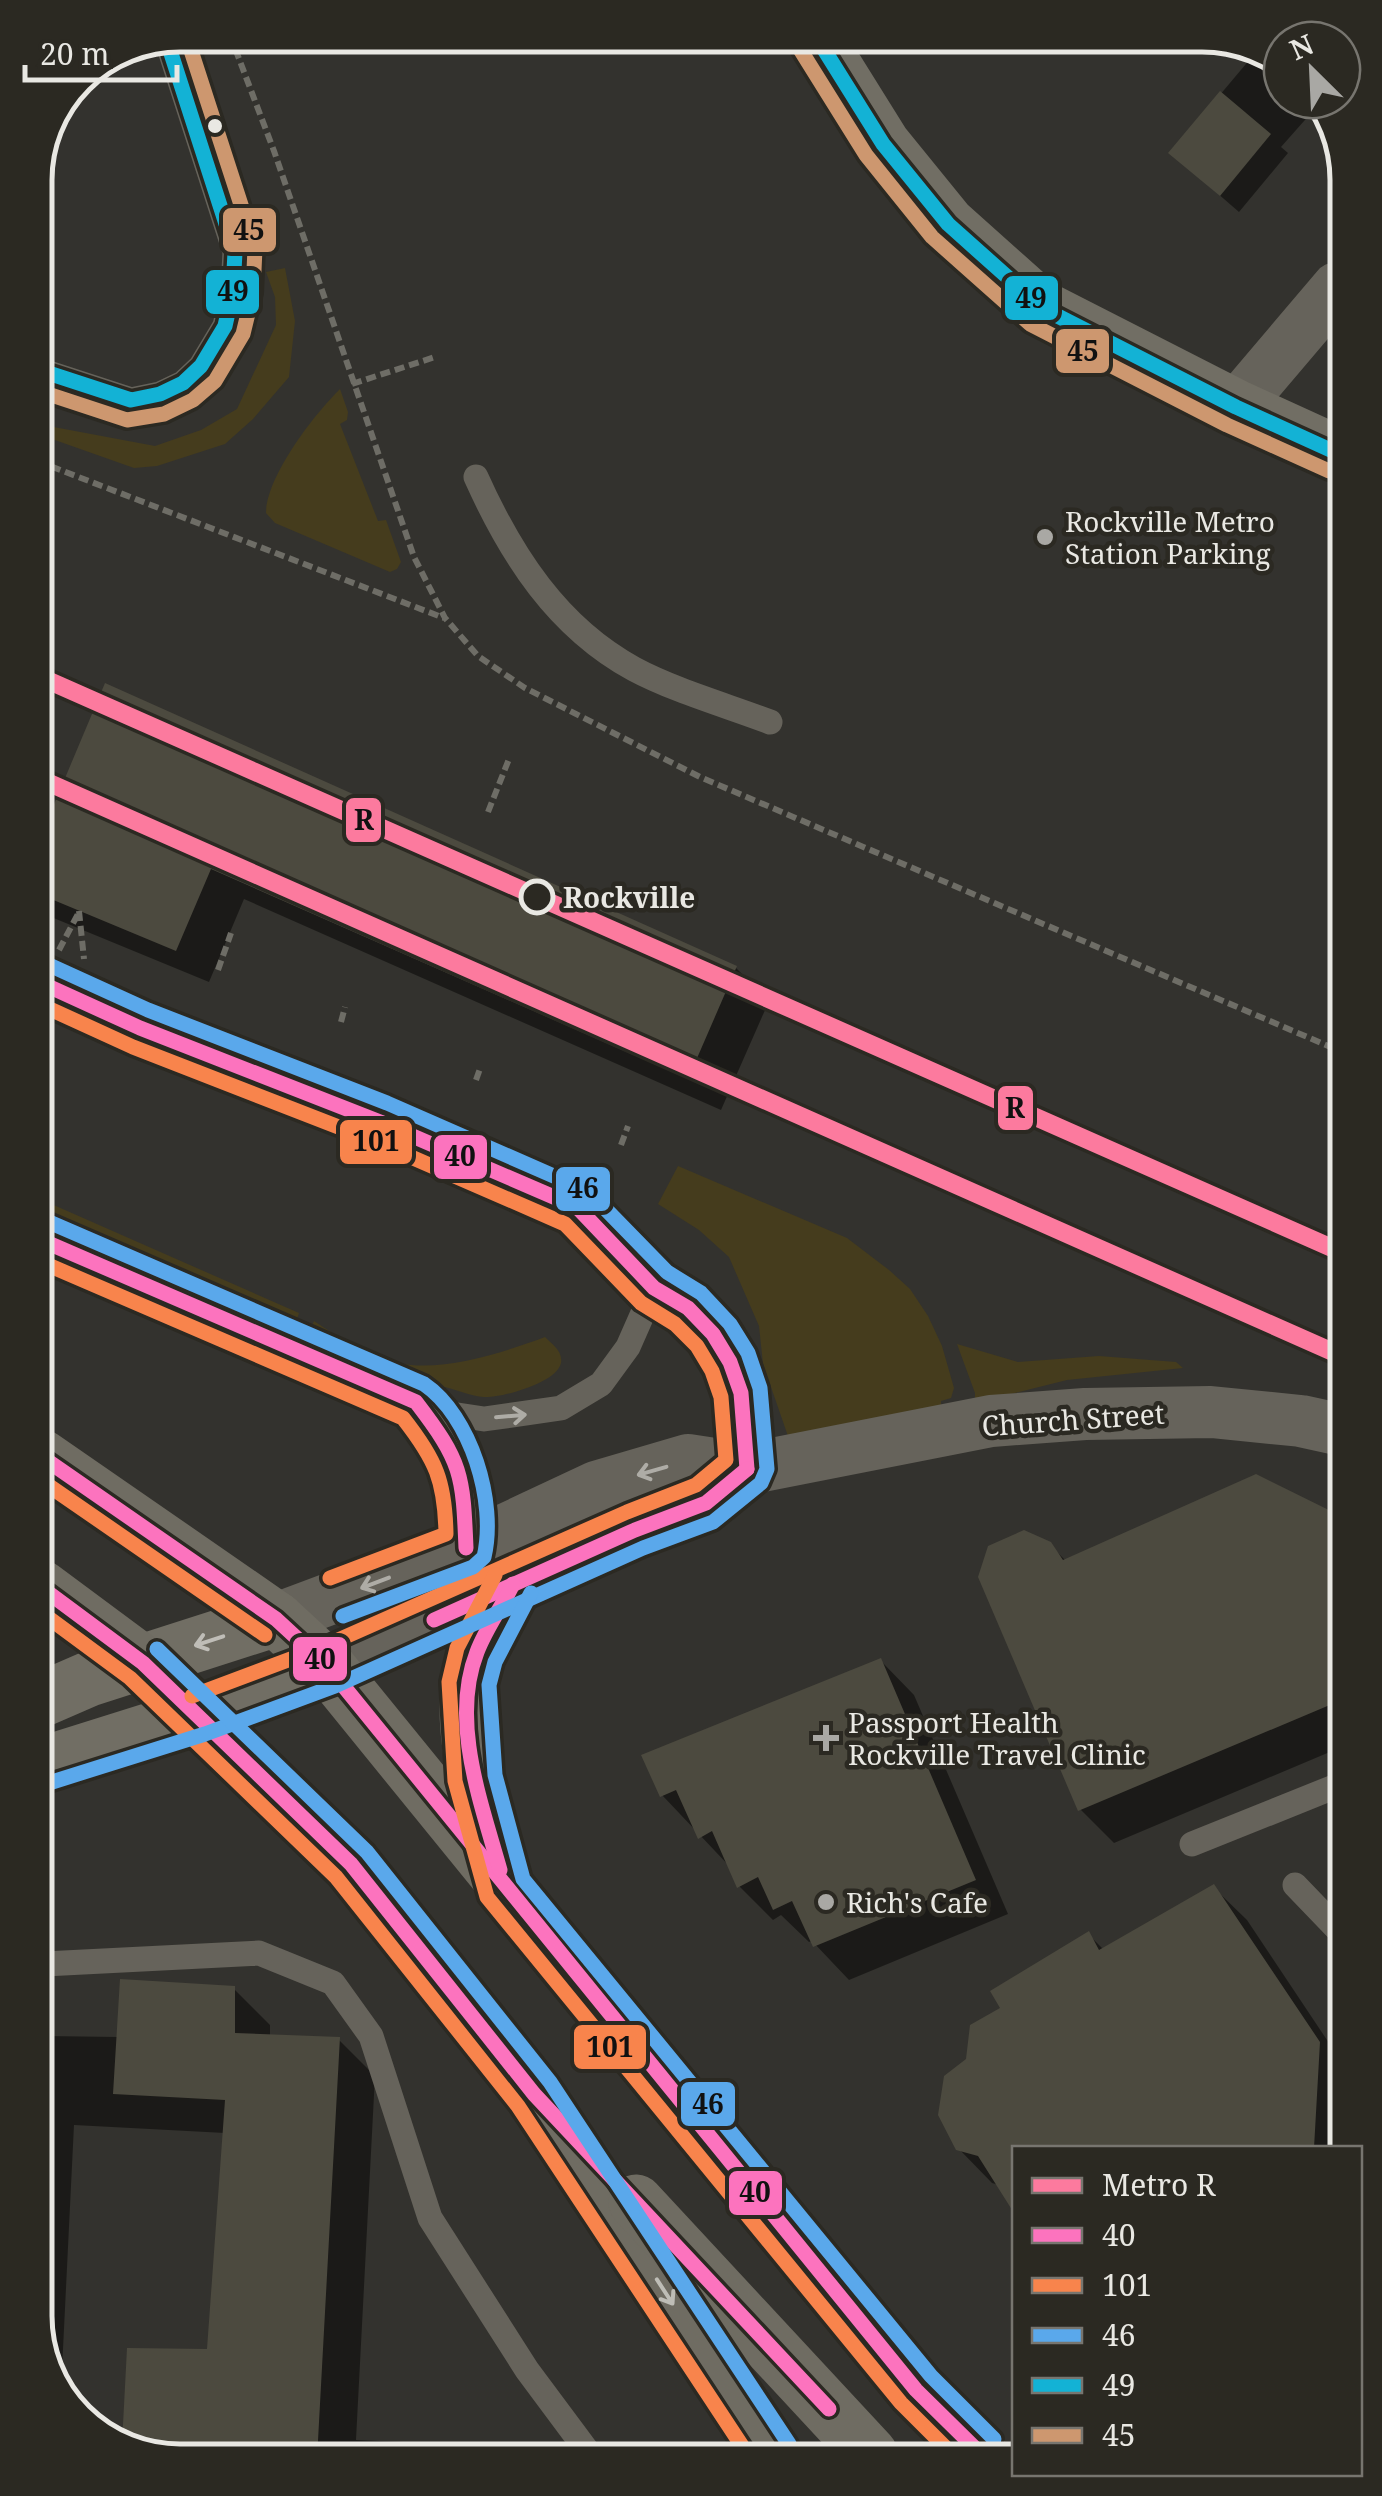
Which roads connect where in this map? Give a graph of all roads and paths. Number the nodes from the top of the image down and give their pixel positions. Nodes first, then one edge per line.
1 (236, 53) edge
2 (826, 53) edge
3 (170, 54) edge
4 (1330, 295) edge
5 (435, 358) dead end
6 (53, 375) edge
7 (352, 384) junction
8 (1236, 407) junction
9 (1330, 449) edge
10 (53, 467) edge
11 (476, 477) dead end
12 (445, 618) junction
13 (770, 722) dead end
14 (509, 759) dead end
15 (488, 812) dead end
16 (232, 933) dead end
17 (218, 970) dead end
18 (53, 988) edge
19 (345, 1007) dead end
20 (340, 1022) dead end
21 (1330, 1047) edge
22 (482, 1066) dead end
23 (476, 1080) dead end
24 (628, 1126) dead end
25 (621, 1145) dead end
26 (52, 1245) edge
27 (654, 1288) junction
28 (416, 1402) junction
29 (1330, 1427) edge
30 (52, 1464) edge
31 (747, 1468) junction
32 (466, 1548) junction
33 (514, 1584) junction
34 (52, 1596) edge
35 (276, 1618) junction
36 (143, 1663) junction
37 (328, 1668) junction
38 (52, 1695) edge
39 (200, 1715) junction
40 (52, 1761) edge
41 (1330, 1789) edge
42 (1192, 1844) dead end
43 (1295, 1885) dead end
44 (504, 1888) junction
45 (1330, 1921) edge
46 (52, 1964) edge
47 (534, 2094) junction
48 (582, 2443) edge
49 (764, 2444) edge
50 (860, 2444) edge
51 (972, 2444) edge

1 - 7 path
2 - 8 main road
3 - 6 lane
4 - 8 street
5 - 7 path
7 - 12 path
8 - 9 main road
10 - 12 path
11 - 13 lane
12 - 21 path
14 - 15 path
16 - 17 path
18 - 27 lane
19 - 20 path
22 - 23 path
24 - 25 path
26 - 28 lane
28 -> 27 lane
27 - 31 lane
28 - 32 lane
29 - 31 street, Church Street
30 - 35 main road
31 -> 32 street, Church Street
31 - 33 street, Church Street
32 -> 35 street, Church Street
33 - 37 street, Church Street
33 - 44 main road
34 - 36 main road
35 -> 36 main road
35 - 37 main road
36 - 38 main road
36 - 39 main road
37 - 39 main road, Church Street
37 - 44 main road
39 - 40 main road, Church Street
39 - 47 main road
41 - 42 lane
43 - 45 lane
44 - 51 main road
46 - 48 lane
47 -> 49 main road
47 - 50 main road

